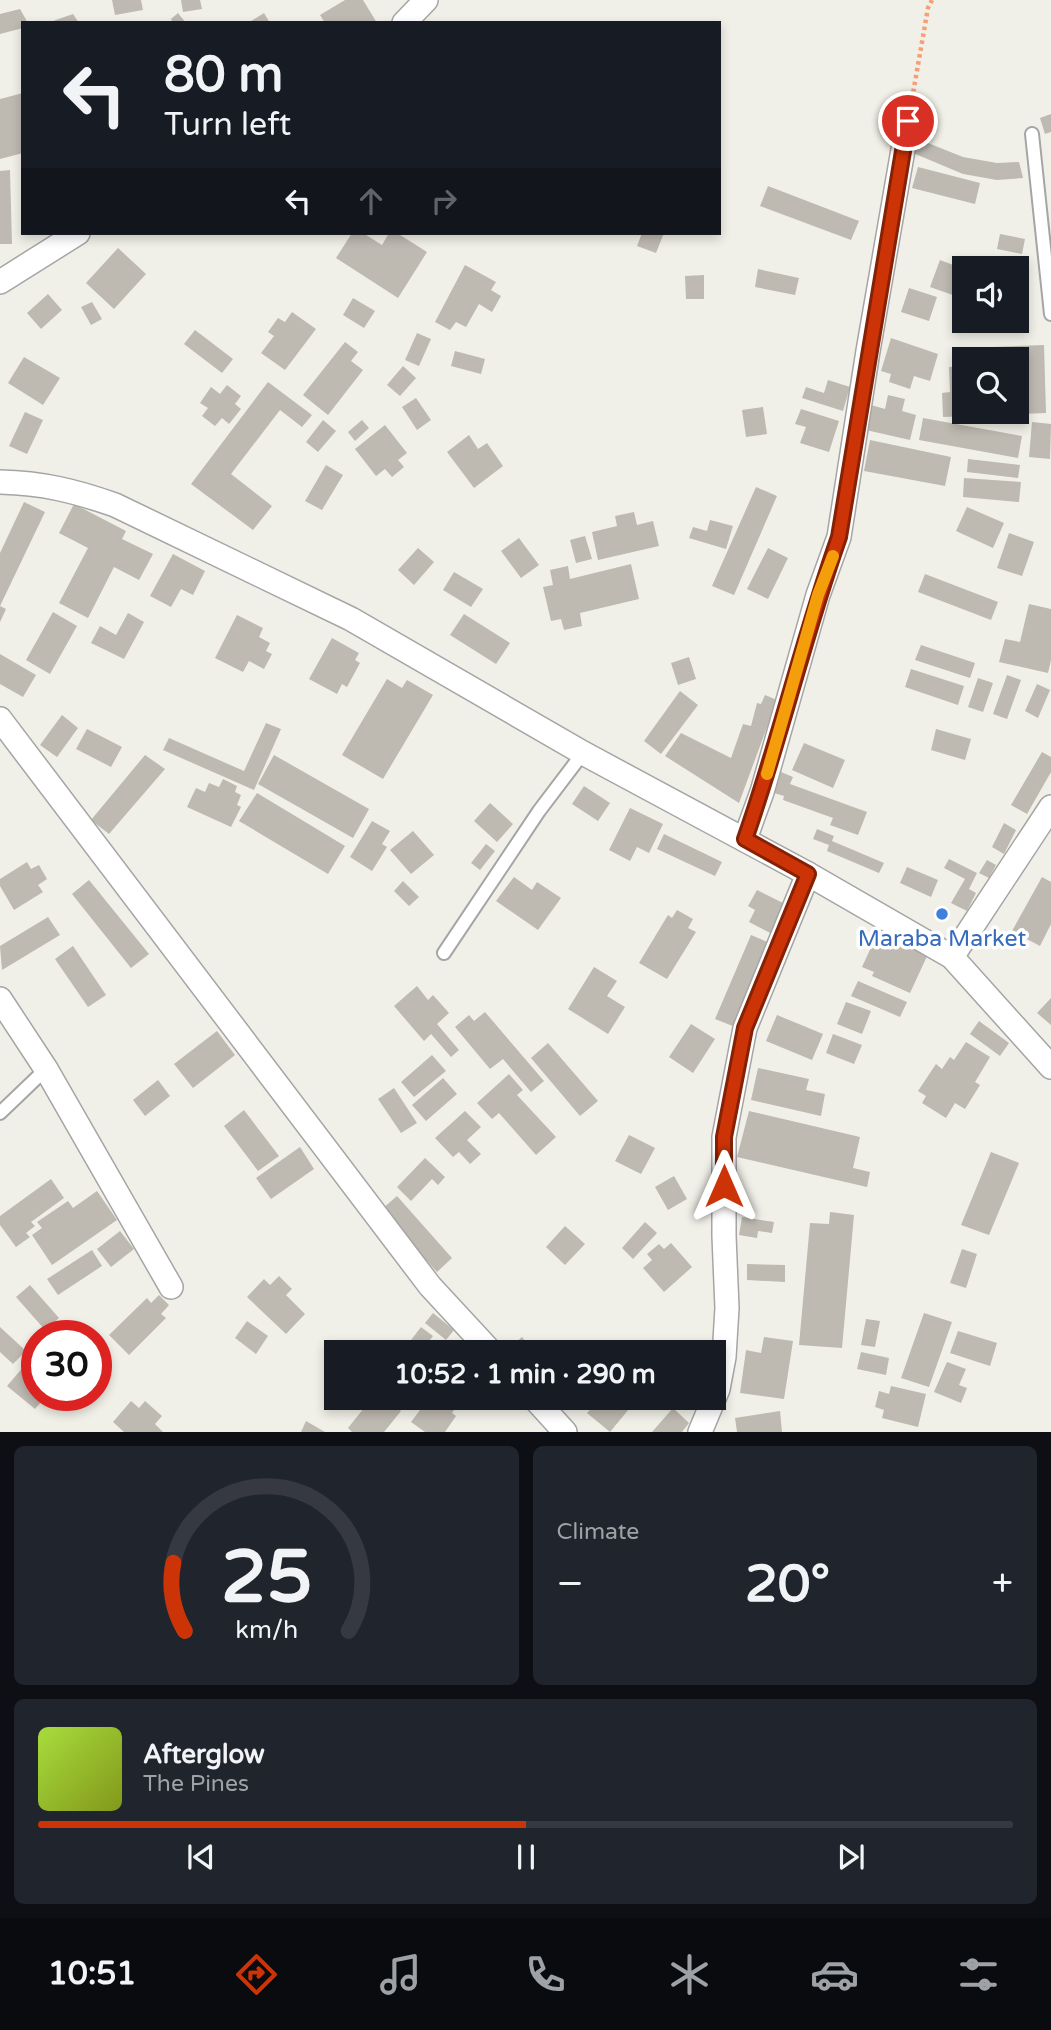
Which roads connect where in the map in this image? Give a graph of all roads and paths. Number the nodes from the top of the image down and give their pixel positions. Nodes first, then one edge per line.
1 (426, 0) edge
2 (932, 0) edge
3 (406, 21) edge
4 (908, 121) joint
5 (1032, 134) dead end
6 (75, 235) edge
7 (0, 282) edge
8 (1051, 314) edge
9 (0, 482) edge
10 (0, 719) edge
11 (583, 753) junction
12 (1051, 807) edge
13 (745, 839) junction
14 (808, 874) junction
15 (444, 953) dead end
16 (952, 957) junction
17 (0, 999) edge
18 (1051, 1067) edge
19 (46, 1069) junction
20 (0, 1113) edge
21 (171, 1287) dead end
22 (480, 1340) edge
23 (545, 1410) edge
24 (565, 1432) edge
25 (700, 1432) edge

1 - 3 street
2 - 4 path
4 - 13 street
5 - 8 lane
6 - 7 street
9 - 11 street
10 - 22 street
11 - 13 street
11 - 15 lane
12 - 16 street
13 - 14 street
14 - 16 street
14 - 25 street
16 - 18 street
17 - 19 street
19 - 20 lane
19 - 21 street
23 - 24 street

